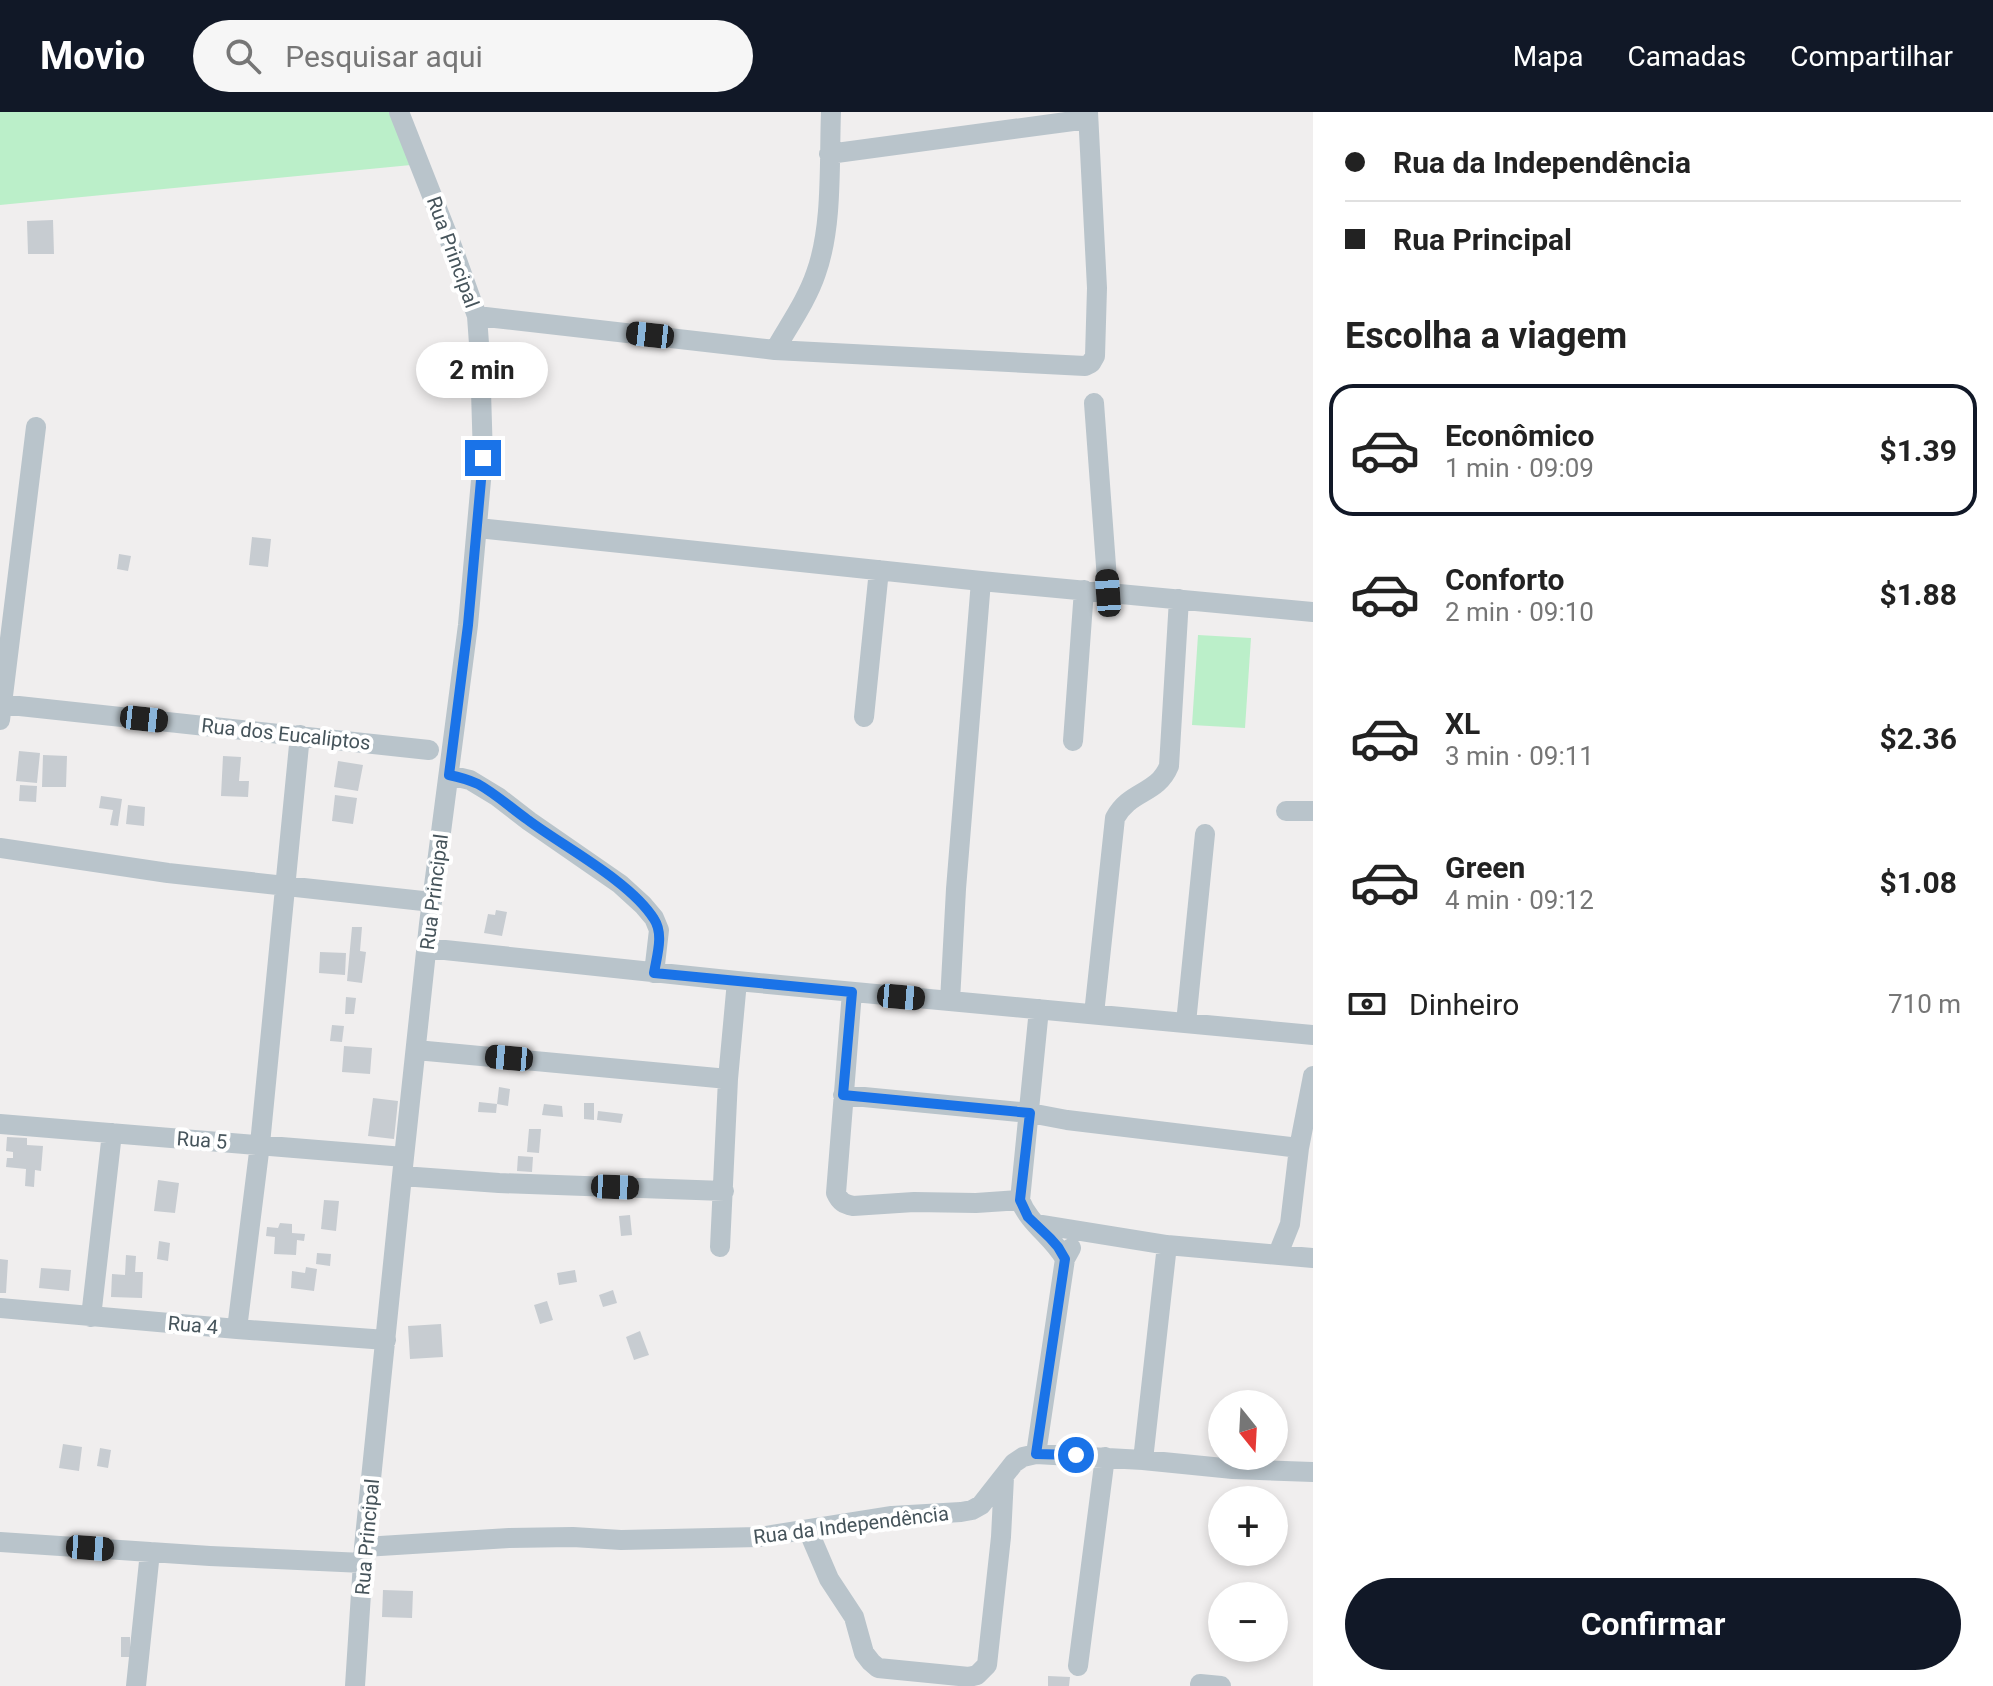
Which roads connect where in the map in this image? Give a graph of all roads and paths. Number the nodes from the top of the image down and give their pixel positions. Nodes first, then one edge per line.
1 (399, 112) edge
2 (831, 112) edge
3 (1088, 116) edge
4 (829, 154) junction
5 (477, 316) junction
6 (775, 350) junction
7 (1094, 403) dead end
8 (36, 427) dead end
9 (478, 528) junction
10 (879, 570) junction
11 (981, 581) junction
12 (1084, 590) junction
13 (1108, 593) junction
14 (1179, 599) junction
15 (1313, 612) edge
16 (1, 710) edge
17 (864, 717) dead end
18 (300, 735) junction
19 (455, 735) junction
20 (1073, 741) dead end
21 (429, 750) junction
22 (449, 770) junction
23 (1286, 811) dead end
24 (1313, 811) edge
25 (1205, 834) dead end
26 (0, 848) edge
27 (285, 885) junction
28 (432, 902) junction
29 (426, 948) junction
30 (654, 973) junction
31 (737, 981) junction
32 (852, 992) junction
33 (950, 1001) junction
34 (1039, 1009) junction
35 (1094, 1014) junction
36 (1186, 1023) junction
37 (1313, 1035) edge
38 (416, 1050) junction
39 (1313, 1076) edge
40 (728, 1079) junction
41 (843, 1095) junction
42 (1030, 1113) junction
43 (0, 1124) edge
44 (112, 1133) junction
45 (260, 1144) junction
46 (1299, 1148) junction
47 (403, 1166) junction
48 (724, 1191) junction
49 (1020, 1200) junction
50 (1037, 1224) junction
51 (1290, 1224) junction
52 (1093, 1232) junction
53 (1167, 1245) junction
54 (720, 1247) dead end
55 (1278, 1254) junction
56 (1309, 1257) edge
57 (1065, 1259) junction
58 (0, 1308) edge
59 (91, 1317) junction
60 (237, 1329) junction
61 (386, 1340) junction
62 (1036, 1454) junction
63 (1105, 1457) junction
64 (1143, 1460) junction
65 (1313, 1472) edge
66 (1004, 1477) junction
67 (808, 1530) junction
68 (0, 1542) edge
69 (150, 1552) junction
70 (363, 1555) junction
71 (1078, 1666) dead end
72 (1200, 1684) edge
73 (136, 1686) edge
74 (355, 1686) edge
75 (1221, 1686) edge

1 - 5 street, Rua Principal
2 - 4 street
3 - 4 street
3 - 6 street
4 - 6 street
5 - 6 street
5 - 9 street, Rua Principal
7 - 13 street
8 - 16 street
9 - 10 street
9 - 19 street, Rua Principal
10 - 11 street
10 - 17 street
11 - 12 street
11 - 33 street
12 - 13 street
12 - 20 street
13 - 14 street
14 - 15 street
14 - 35 street
16 - 18 street, Rua dos Eucaliptos
18 - 21 street, Rua dos Eucaliptos
18 - 27 street
19 - 21 street
19 - 22 street, Rua Principal
21 - 22 street
22 - 28 street, Rua Principal
22 - 30 street
23 - 24 street
25 - 36 street
26 - 27 street
27 - 28 street
27 - 45 street
28 - 29 street, Rua Principal
29 - 30 street
29 - 38 street, Rua Principal
30 - 31 street
31 - 32 street
31 - 40 street
32 - 33 street
32 - 41 street
33 - 34 street
34 - 35 street
34 - 42 street
35 - 36 street
36 - 37 street
38 - 40 street
38 - 47 street, Rua Principal
39 - 46 street
40 - 48 street
41 - 42 street
41 - 49 street
42 - 46 street
42 - 49 street
43 - 44 street, Rua 5
44 - 45 street, Rua 5
44 - 59 street
45 - 47 street, Rua 5
45 - 60 street
46 - 51 street
47 - 48 street, Rua 5
47 - 61 street, Rua Principal
48 - 54 street
49 - 50 street
50 - 52 street
50 - 57 street
51 - 55 street
51 - 56 street
52 - 53 street
52 - 57 street
53 - 55 street
53 - 64 street
55 - 56 street
57 - 62 street
58 - 59 street, Rua 4
59 - 60 street, Rua 4
60 - 61 street, Rua 4
61 - 70 street, Rua Principal
62 - 63 street
62 - 66 street, Rua da Independência
63 - 64 street
63 - 71 street
64 - 65 street
66 - 67 street, Rua da Independência
66 - 67 street
67 - 70 street, Rua da Independência
68 - 69 street, Rua da Independência
69 - 70 street, Rua da Independência
69 - 73 street
70 - 74 street, Rua Principal
72 - 75 street

